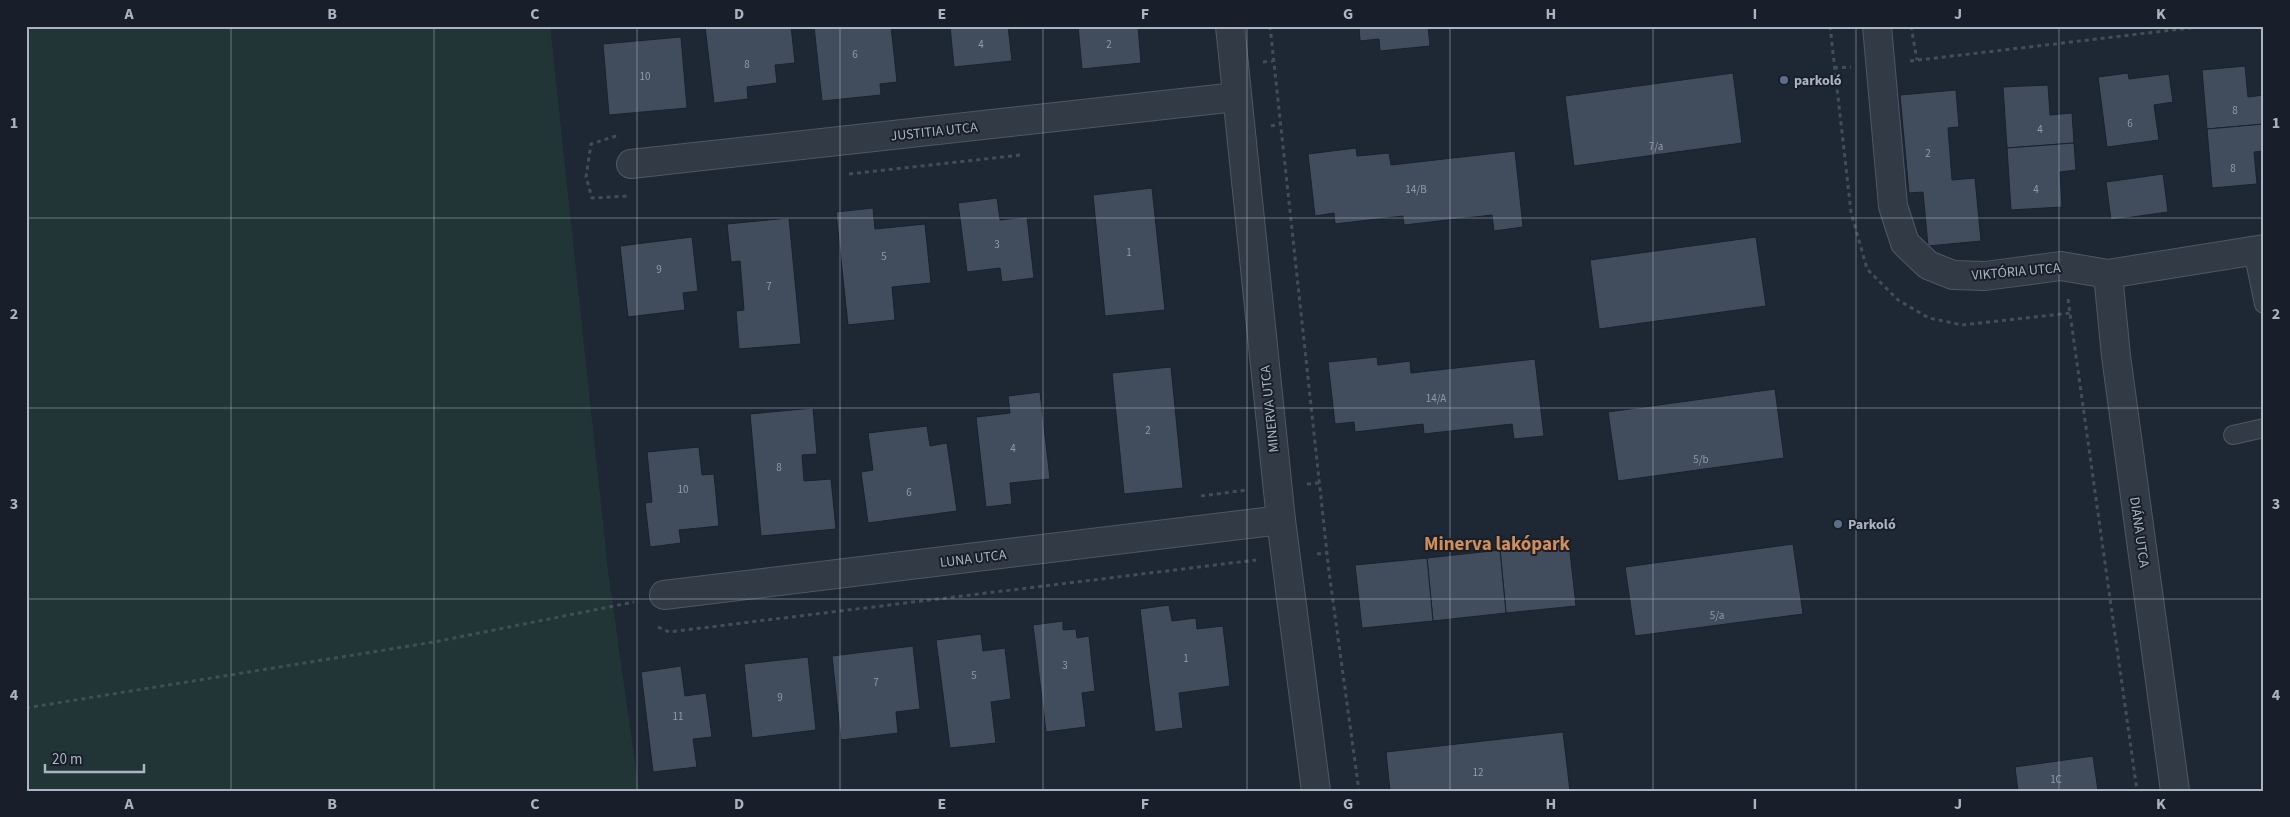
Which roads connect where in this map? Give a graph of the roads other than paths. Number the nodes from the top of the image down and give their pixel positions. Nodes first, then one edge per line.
1 (1230, 26) edge
2 (1877, 26) edge
3 (1236, 97) junction
4 (631, 164) dead end
5 (2258, 250) edge
6 (2108, 274) junction
7 (2264, 304) edge
8 (2264, 428) edge
9 (2234, 435) dead end
10 (1281, 520) junction
11 (664, 595) dead end
12 (1316, 791) edge
13 (2175, 791) edge

1 - 3 street, MINERVA UTCA
2 - 6 street, VIKTÓRIA UTCA
3 - 4 street, JUSTITIA UTCA
3 - 10 street, MINERVA UTCA
5 - 6 street, VIKTÓRIA UTCA
5 - 7 lane
6 - 13 street, DIÁNA UTCA
8 - 9 lane
10 - 11 street, LUNA UTCA
10 - 12 street, MINERVA UTCA

